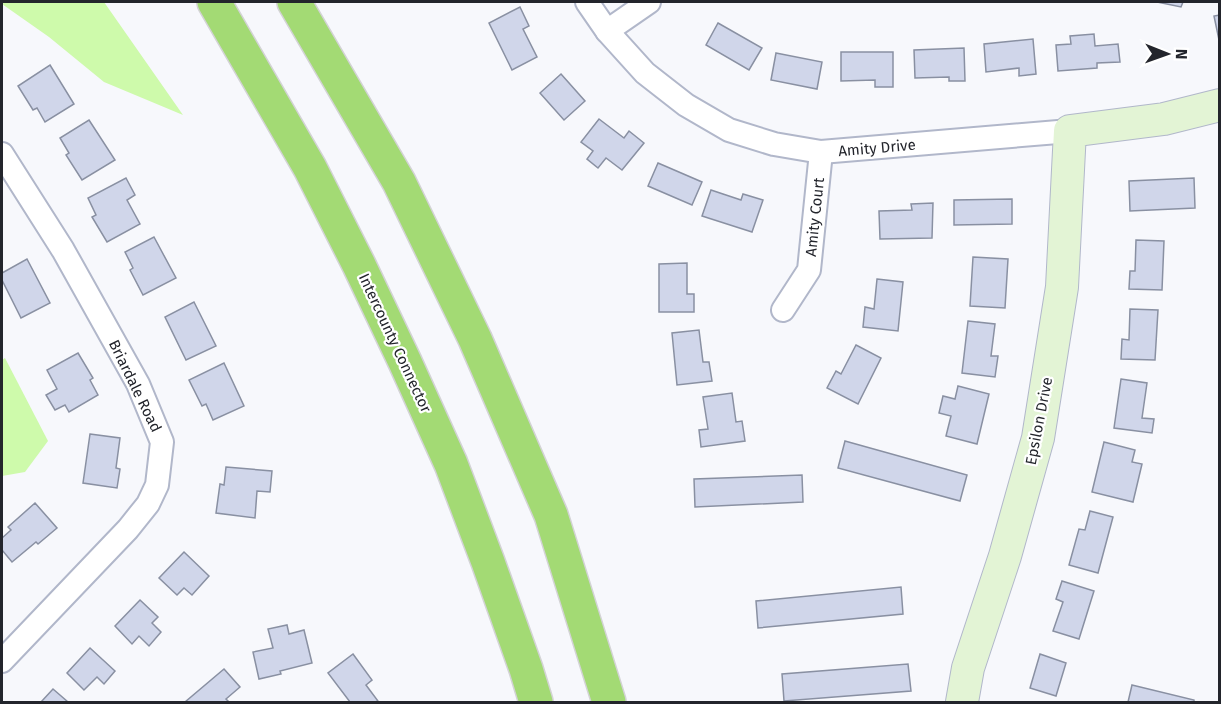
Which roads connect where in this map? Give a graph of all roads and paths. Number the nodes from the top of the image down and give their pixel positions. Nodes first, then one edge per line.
1 (214, 2) edge
2 (294, 2) edge
3 (311, 2) edge
4 (587, 2) edge
5 (649, 2) edge
6 (607, 31) junction
7 (1220, 105) edge
8 (1070, 131) junction
9 (821, 152) junction
10 (2, 154) edge
11 (399, 182) junction
12 (783, 310) dead end
13 (2, 661) edge
14 (536, 702) edge
15 (609, 702) edge
16 (962, 702) edge

1 - 14 highway, Intercounty Connector
2 - 11 highway
3 - 11 highway
4 - 6 street, Amity Drive
5 - 6 street
6 - 9 street, Amity Drive
7 - 8 street, Amity Drive
8 - 9 street, Amity Drive
8 - 16 street, Epsilon Drive
9 - 12 street, Amity Court
10 - 13 street, Briardale Road
11 - 15 highway

